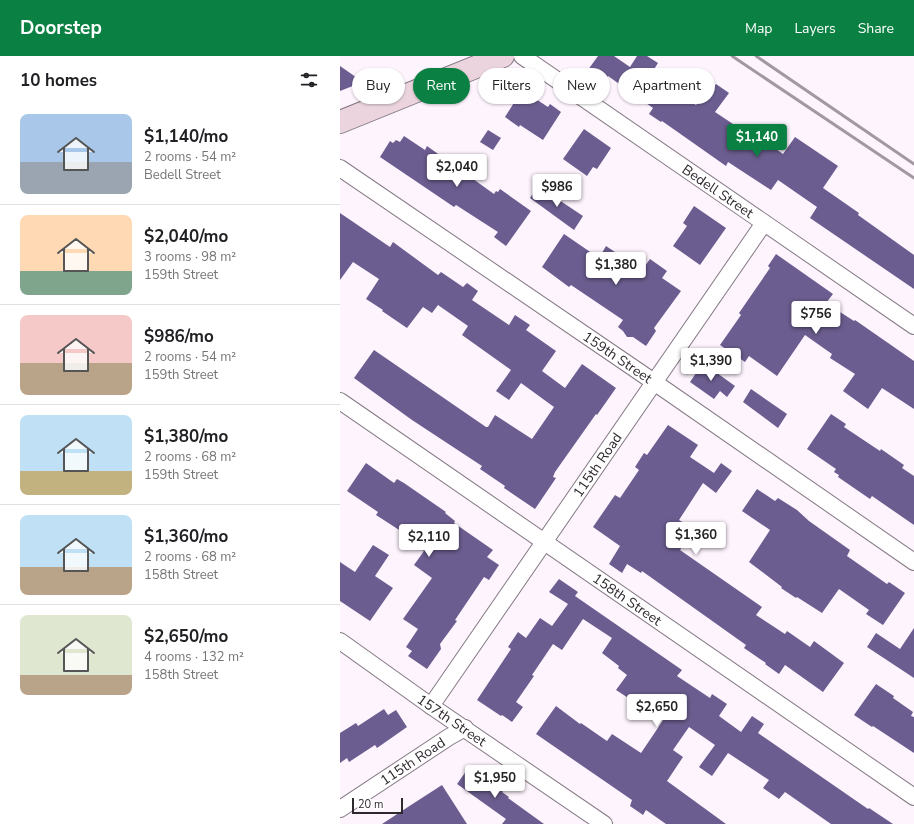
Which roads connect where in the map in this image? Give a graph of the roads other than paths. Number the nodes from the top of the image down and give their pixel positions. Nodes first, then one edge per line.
1 (503, 56) edge
2 (522, 56) edge
3 (340, 122) edge
4 (340, 168) edge
5 (764, 223) junction
6 (914, 326) edge
7 (654, 383) junction
8 (340, 401) edge
9 (544, 543) junction
10 (914, 562) edge
11 (340, 641) edge
12 (432, 706) junction
13 (465, 728) junction
14 (914, 798) edge
15 (340, 809) edge
16 (604, 824) edge

1 - 3 main road
2 - 5 street, Bedell Street
4 - 7 street, 159th Street
5 - 6 street, Bedell Street
5 - 7 street, 115th Road
7 - 9 street, 115th Road
7 - 10 street, 159th Street
8 - 9 street, 158th Street
9 - 12 street, 115th Road
9 - 14 street, 158th Street
11 - 12 street, 157th Street
12 - 13 street, 157th Street
13 - 15 street, 115th Road
13 - 16 street, 157th Street

